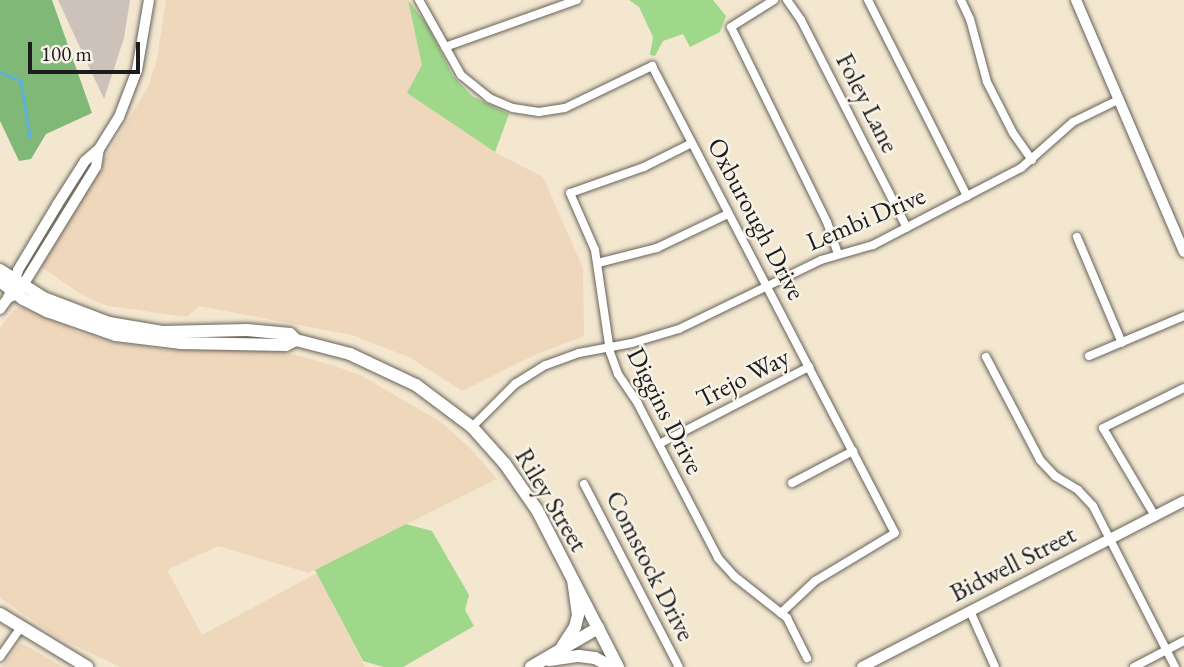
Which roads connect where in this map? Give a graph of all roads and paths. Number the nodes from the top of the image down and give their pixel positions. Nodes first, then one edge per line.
1 (149, 0) edge
2 (419, 0) edge
3 (577, 0) edge
4 (774, 0) edge
5 (787, 0) edge
6 (868, 0) edge
7 (961, 0) edge
8 (1076, 0) edge
9 (445, 47) junction
10 (1118, 100) junction
11 (692, 143) junction
12 (99, 149) junction
13 (1032, 160) junction
14 (85, 161) junction
15 (967, 196) junction
16 (74, 201) junction
17 (729, 214) junction
18 (907, 228) junction
19 (1077, 237) dead end
20 (1184, 252) edge
21 (838, 254) junction
22 (598, 263) junction
23 (0, 270) edge
24 (12, 287) edge
25 (768, 287) junction
26 (0, 309) edge
27 (1184, 316) edge
28 (274, 332) junction
29 (296, 340) junction
30 (214, 342) junction
31 (1122, 343) junction
32 (609, 347) junction
33 (1089, 356) dead end
34 (986, 357) dead end
35 (809, 367) junction
36 (1184, 388) edge
37 (472, 427) junction
38 (659, 444) junction
39 (853, 452) junction
40 (792, 483) dead end
41 (583, 484) dead end
42 (1184, 501) edge
43 (1154, 516) junction
44 (1110, 540) junction
45 (573, 581) junction
46 (970, 611) junction
47 (781, 613) junction
48 (0, 614) edge
49 (21, 628) junction
50 (598, 628) junction
51 (1184, 641) edge
52 (560, 650) junction
53 (1166, 650) junction
54 (0, 656) edge
55 (807, 658) dead end
56 (87, 667) edge
57 (531, 667) edge
58 (612, 667) edge
59 (618, 667) edge
60 (678, 667) edge
61 (862, 667) edge
62 (995, 667) edge
63 (1134, 667) edge
64 (1175, 667) edge

1 - 12 street
2 - 9 street, Oxburough Drive
3 - 9 street
4 - 21 street
5 - 18 street, Foley Lane
6 - 15 street
7 - 13 street
8 - 10 street
9 - 11 street, Oxburough Drive
10 - 13 street, Lembi Drive
10 - 20 street
11 - 17 street, Oxburough Drive
11 - 22 street, Diggins Drive
12 - 14 street
12 - 16 street
13 - 15 street, Lembi Drive
14 - 16 street
14 - 24 street
15 - 18 street, Lembi Drive
16 - 24 street
17 - 22 street
17 - 25 street, Oxburough Drive
18 - 21 street, Lembi Drive
19 - 31 street
21 - 25 street, Lembi Drive
22 - 32 street, Diggins Drive
23 - 24 main road, Riley Street
24 - 26 street
24 - 28 main road, Riley Street
24 - 30 main road, Riley Street
25 - 32 street, Lembi Drive
25 - 35 street, Oxburough Drive
27 - 31 street
28 - 29 main road, Riley Street
28 - 30 main road
29 - 30 main road, Riley Street
29 - 37 main road, Riley Street
31 - 33 street
32 - 37 street, Lembi Drive
32 - 38 street, Diggins Drive
34 - 44 street
35 - 38 street, Trejo Way
35 - 39 street, Oxburough Drive
36 - 43 street
37 - 45 main road, Riley Street
38 - 47 street, Diggins Drive
39 - 40 street
39 - 47 street, Oxburough Drive
41 - 60 street, Comstock Drive
42 - 43 street, Bidwell Street
43 - 44 street, Bidwell Street
44 - 46 street, Bidwell Street
44 - 53 street
45 - 50 main road, Riley Street
45 - 52 main road
46 - 61 street, Bidwell Street
46 - 62 street
47 - 55 street, Diggins Drive
48 - 49 main road
49 - 54 street
49 - 56 main road
50 - 52 main road
50 - 59 main road, Riley Street
51 - 53 street
52 - 57 main road
53 - 63 street
53 - 64 street
57 - 58 main road

